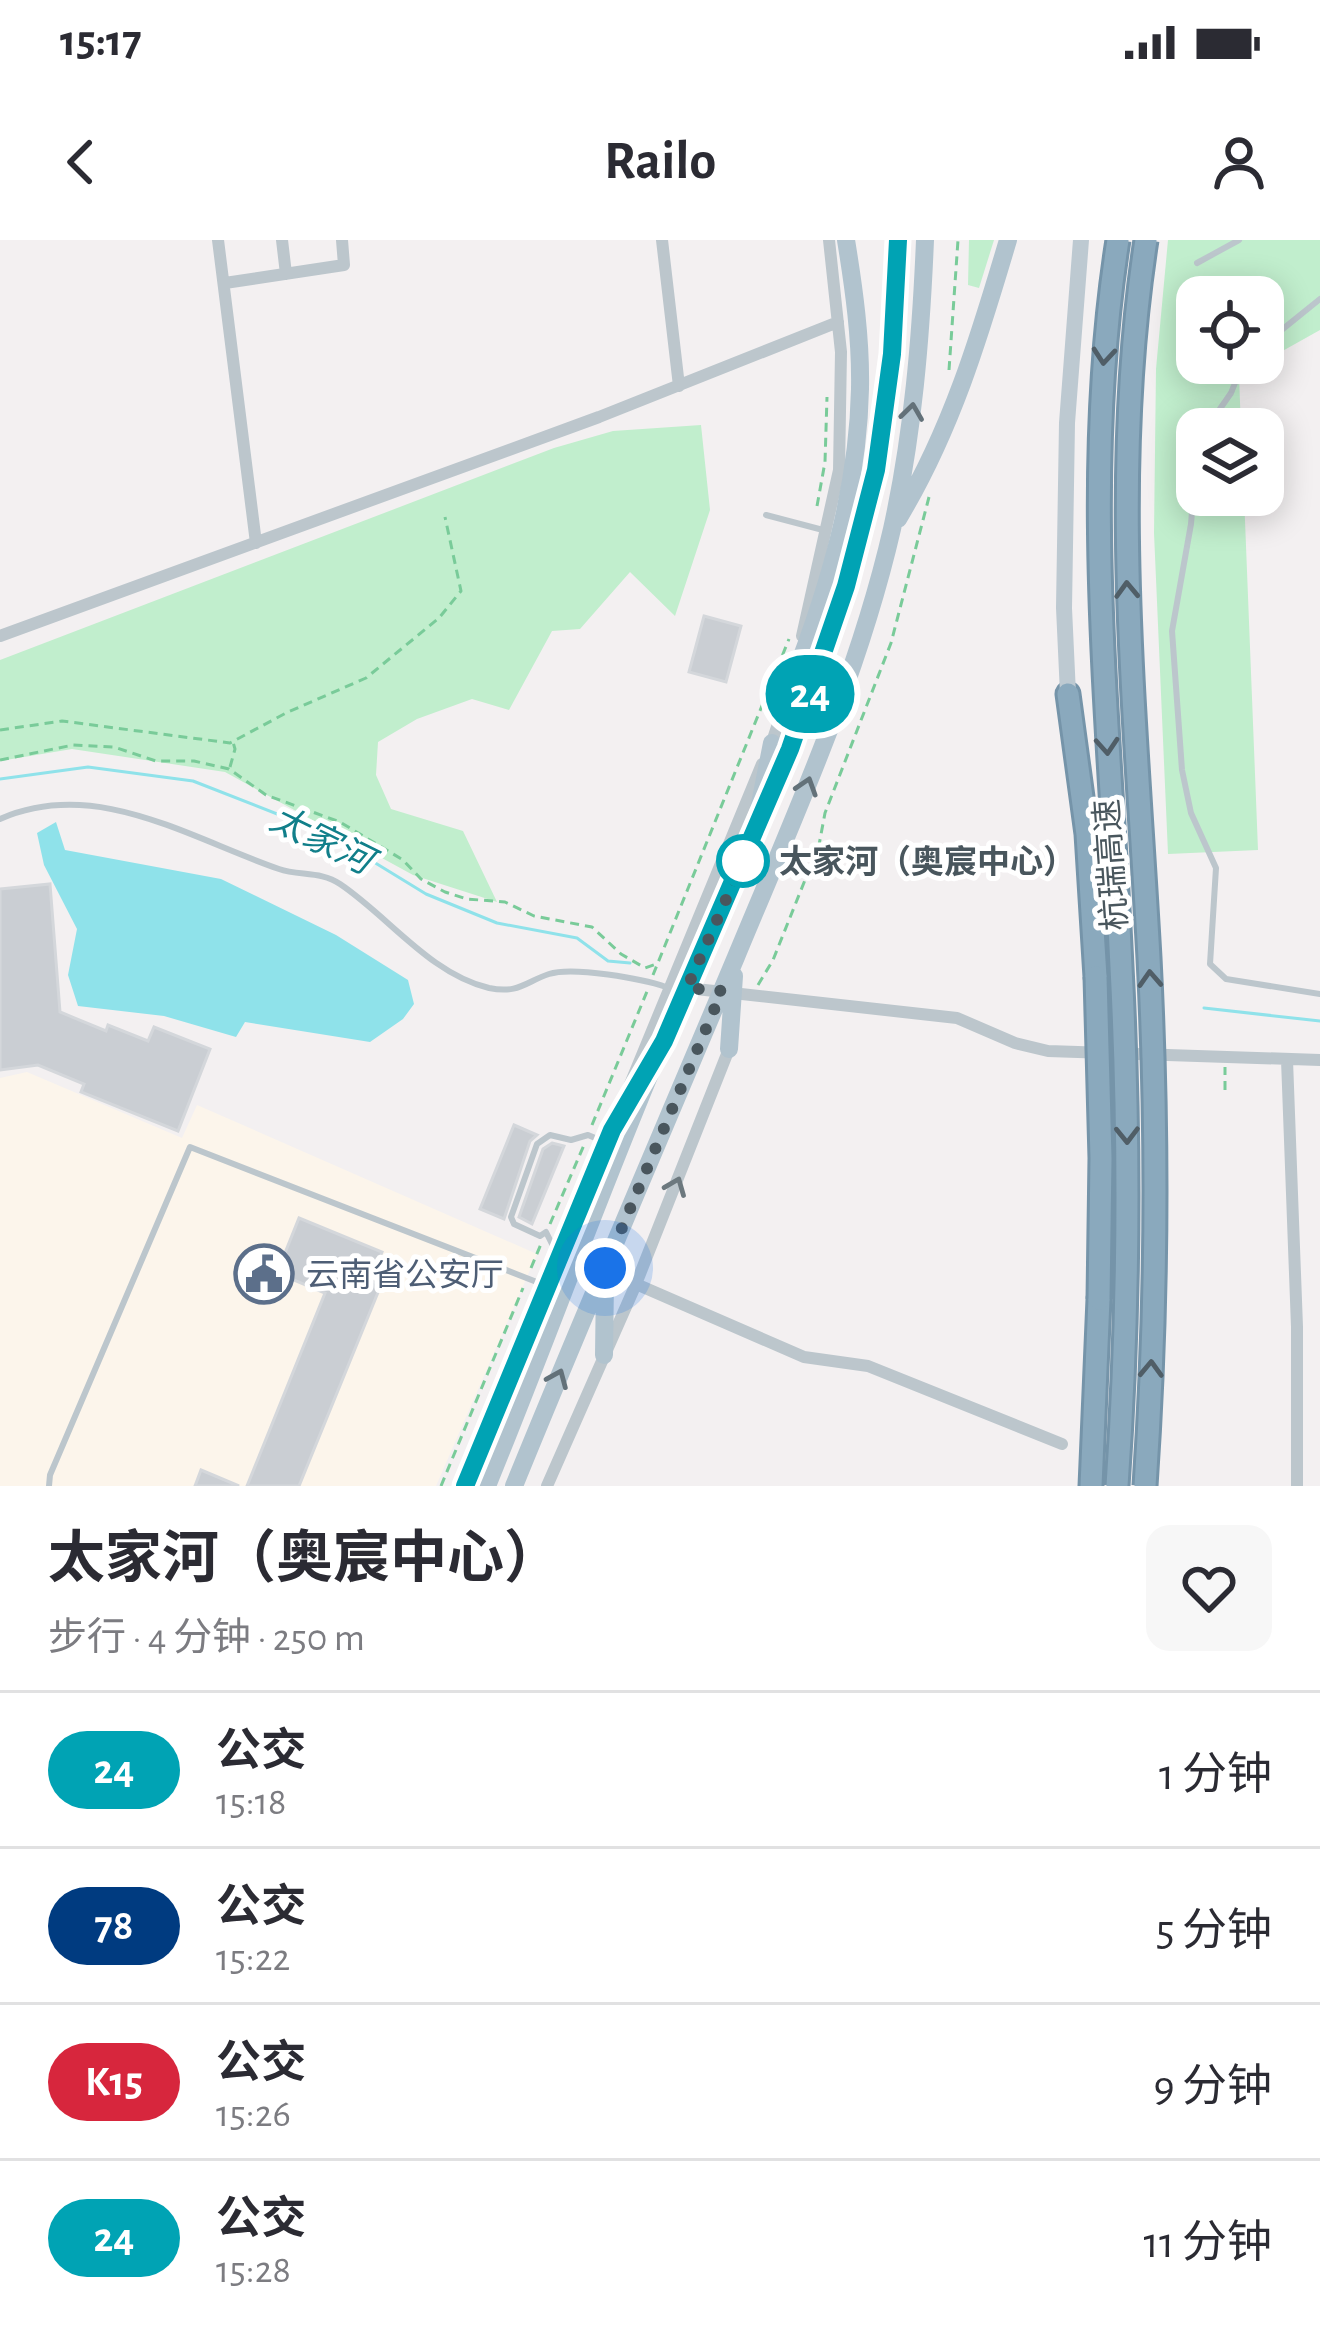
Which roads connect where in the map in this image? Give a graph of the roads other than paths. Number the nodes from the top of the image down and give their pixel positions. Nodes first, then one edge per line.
1 (218, 240) edge
2 (282, 240) edge
3 (342, 240) edge
4 (662, 240) edge
5 (830, 240) edge
6 (846, 240) edge
7 (898, 240) edge
8 (925, 240) edge
9 (1008, 240) edge
10 (1081, 240) edge
11 (1118, 240) edge
12 (1146, 240) edge
13 (1239, 240) edge
14 (1197, 263) dead end
15 (286, 274) junction
16 (224, 283) junction
17 (1320, 299) edge
18 (838, 322) junction
19 (1284, 328) edge
20 (679, 386) junction
21 (766, 515) dead end
22 (1192, 516) edge
23 (820, 529) junction
24 (892, 531) junction
25 (256, 543) junction
26 (0, 636) edge
27 (794, 680) junction
28 (1068, 694) joint
29 (772, 743) junction
30 (0, 819) edge
31 (756, 832) junction
32 (678, 988) junction
33 (728, 991) junction
34 (1320, 994) edge
35 (664, 1041) junction
36 (729, 1049) joint
37 (1287, 1060) junction
38 (1320, 1060) edge
39 (612, 1130) junction
40 (559, 1258) junction
41 (605, 1268) junction
42 (636, 1284) junction
43 (547, 1286) junction
44 (604, 1354) junction
45 (1062, 1444) dead end
46 (1302, 1485) edge
47 (49, 1486) edge
48 (465, 1486) edge
49 (487, 1486) edge
50 (514, 1486) edge
51 (547, 1486) edge
52 (1091, 1486) edge
53 (1117, 1486) edge
54 (1145, 1486) edge

1 - 16 street
2 - 15 street
3 - 15 street
4 - 20 street
5 - 18 street
6 - 27 main road
7 - 31 main road
24 -> 8 main road
9 - 24 main road
10 - 28 main road
11 -> 53 highway, 杭瑞高速, bridge
54 -> 12 highway, 杭瑞高速, bridge
13 - 14 lane
15 - 16 street
16 - 25 street
17 - 19 lane
18 - 20 street
18 - 23 street
20 - 25 street
21 - 23 lane
22 - 34 lane
23 - 27 street
33 -> 24 main road
25 - 26 street
27 - 29 street
28 - 52 highway, bridge
29 - 31 main road
29 - 32 street
30 - 32 lane
31 - 32 main road
32 - 33 street
32 - 35 main road
32 - 39 street
33 - 36 main road
33 - 37 street
33 - 41 main road
35 - 39 main road
35 - 49 main road
42 -> 36 street
37 - 38 street
37 - 46 street
39 - 40 street
39 - 40 lane
40 - 43 street
41 - 44 main road
50 -> 41 main road
42 - 44 street
42 - 45 street
43 - 47 lane
43 - 48 street
44 - 51 street

